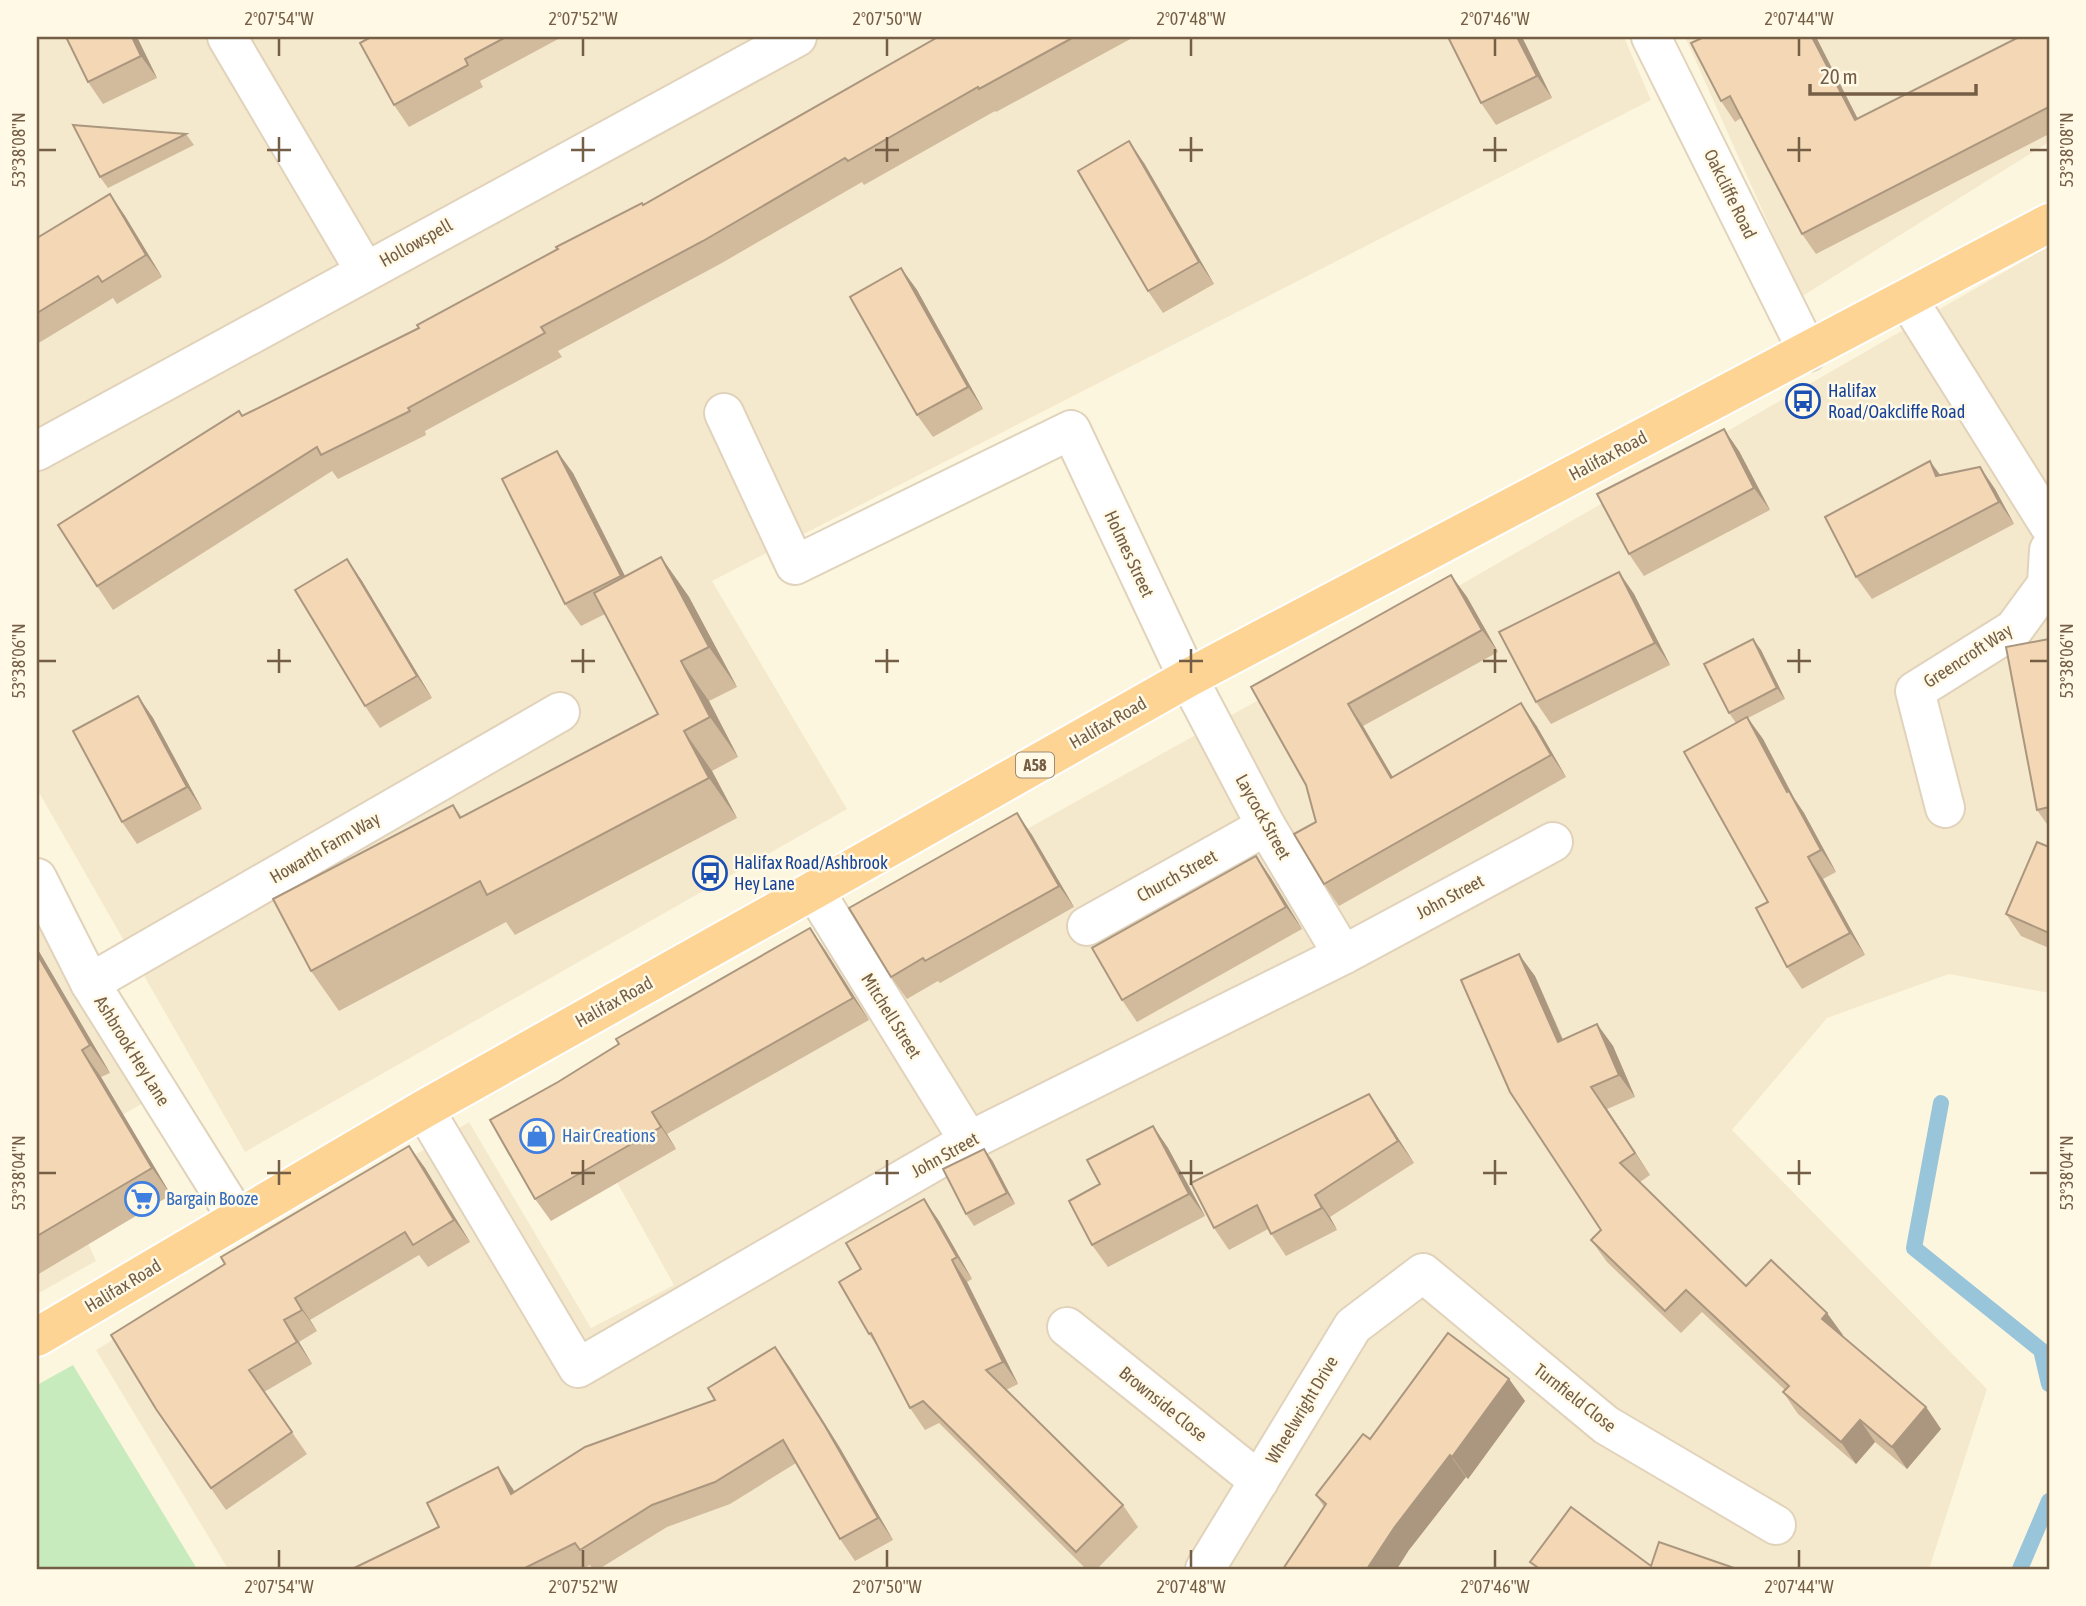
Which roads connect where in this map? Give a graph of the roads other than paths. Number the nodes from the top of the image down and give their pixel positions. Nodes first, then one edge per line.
1 (227, 37) edge
2 (797, 37) edge
3 (1651, 37) edge
4 (2049, 223) edge
5 (365, 271) junction
6 (1907, 298) junction
7 (1808, 352) junction
8 (724, 413) dead end
9 (37, 451) edge
10 (2049, 525) edge
11 (2049, 550) edge
12 (1188, 678) junction
13 (560, 712) dead end
14 (1945, 808) dead end
15 (1266, 826) junction
16 (1553, 842) dead end
17 (37, 878) edge
18 (814, 890) junction
19 (1087, 926) dead end
20 (1342, 955) junction
21 (90, 984) junction
22 (424, 1109) junction
23 (969, 1141) junction
24 (237, 1218) junction
25 (1423, 1273) joint
26 (1067, 1327) dead end
27 (37, 1337) edge
28 (1259, 1481) junction
29 (1776, 1525) dead end
30 (1205, 1569) edge

1 - 5 street
2 - 5 street, Hollowspell
3 - 7 street, Oakcliffe Road
4 - 6 highway, Halifax Road / A58
5 - 9 street, Hollowspell
6 - 7 highway, Halifax Road / A58
6 - 10 street
7 - 12 highway, Halifax Road / A58
8 - 12 street, Holmes Street
11 - 14 street, Greencroft Way
12 - 15 street, Laycock Street
12 - 18 highway, Halifax Road / A58
13 - 21 street, Howarth Farm Way
15 - 19 street, Church Street
15 - 20 street, Laycock Street
16 - 20 street, John Street
17 - 21 street, Ashbrook Hey Lane
18 - 22 highway, Halifax Road / A58
18 - 23 street, Mitchell Street
20 - 23 street, John Street
21 - 24 street, Ashbrook Hey Lane
22 - 23 street, John Street
22 - 24 highway, Halifax Road / A58
24 - 27 highway, Halifax Road / A58
25 - 28 street, Wheelwright Drive
25 - 29 street, Turnfield Close
26 - 28 street, Brownside Close
28 - 30 street, Wheelwright Drive

